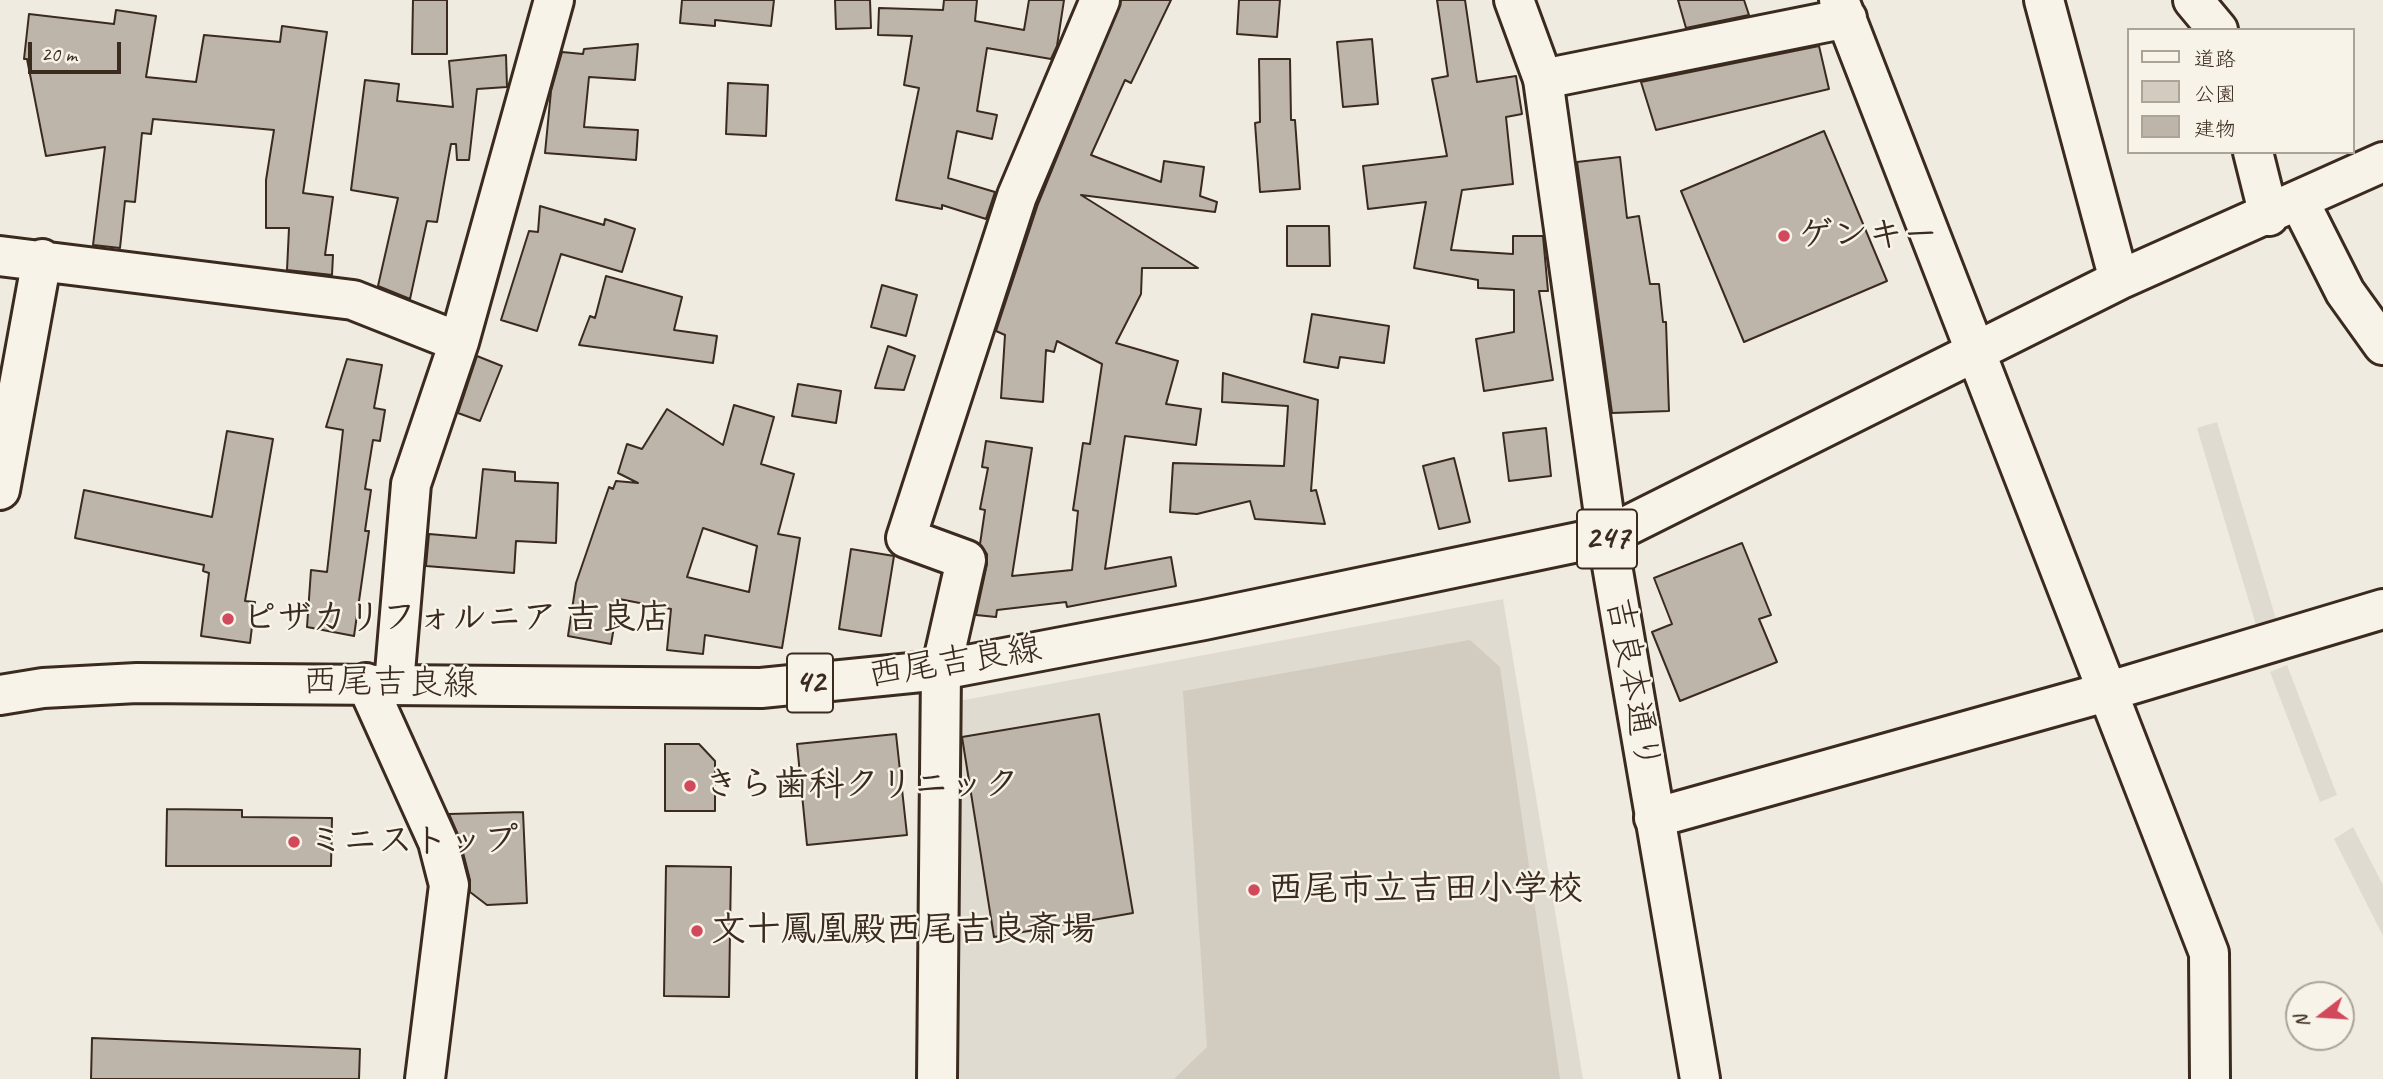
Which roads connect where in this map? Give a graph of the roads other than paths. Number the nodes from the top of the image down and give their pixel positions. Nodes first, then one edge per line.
1 (554, 0) edge
2 (1100, 0) edge
3 (1514, 0) edge
4 (2044, 0) edge
5 (2193, 0) edge
6 (1843, 9) edge
7 (2216, 28) edge
8 (1543, 79) junction
9 (2254, 154) edge
10 (2383, 162) edge
11 (2284, 209) junction
12 (0, 256) edge
13 (42, 259) junction
14 (2119, 280) junction
15 (459, 342) junction
16 (2383, 345) edge
17 (1975, 351) junction
18 (0, 490) edge
19 (1607, 536) junction
20 (2383, 609) edge
21 (942, 670) junction
22 (380, 684) junction
23 (2106, 692) junction
24 (0, 695) edge
25 (1654, 818) junction
26 (425, 1079) edge
27 (937, 1079) edge
28 (1700, 1079) edge
29 (2210, 1079) edge

1 - 15 main road
2 - 21 main road
3 - 8 main road, 吉良本通り / 247
4 - 14 main road
5 - 7 main road
6 - 8 main road
6 - 17 main road
8 - 19 main road, 吉良本通り / 247
9 - 11 main road
10 - 11 main road, 西尾吉良線
11 - 14 main road, 西尾吉良線
11 - 16 main road
12 - 13 main road
13 - 15 main road
13 - 18 main road
14 - 17 main road, 西尾吉良線
15 - 22 main road
17 - 19 main road, 西尾吉良線
17 - 23 main road
19 - 21 main road, 西尾吉良線 / 42
19 - 25 main road, 吉良本通り / 247
20 - 23 main road
21 - 22 main road, 西尾吉良線 / 42
21 - 27 main road
22 - 24 main road, 西尾吉良線 / 42
22 - 26 main road
23 - 25 main road
23 - 29 main road
25 - 28 main road, 吉良本通り / 247

